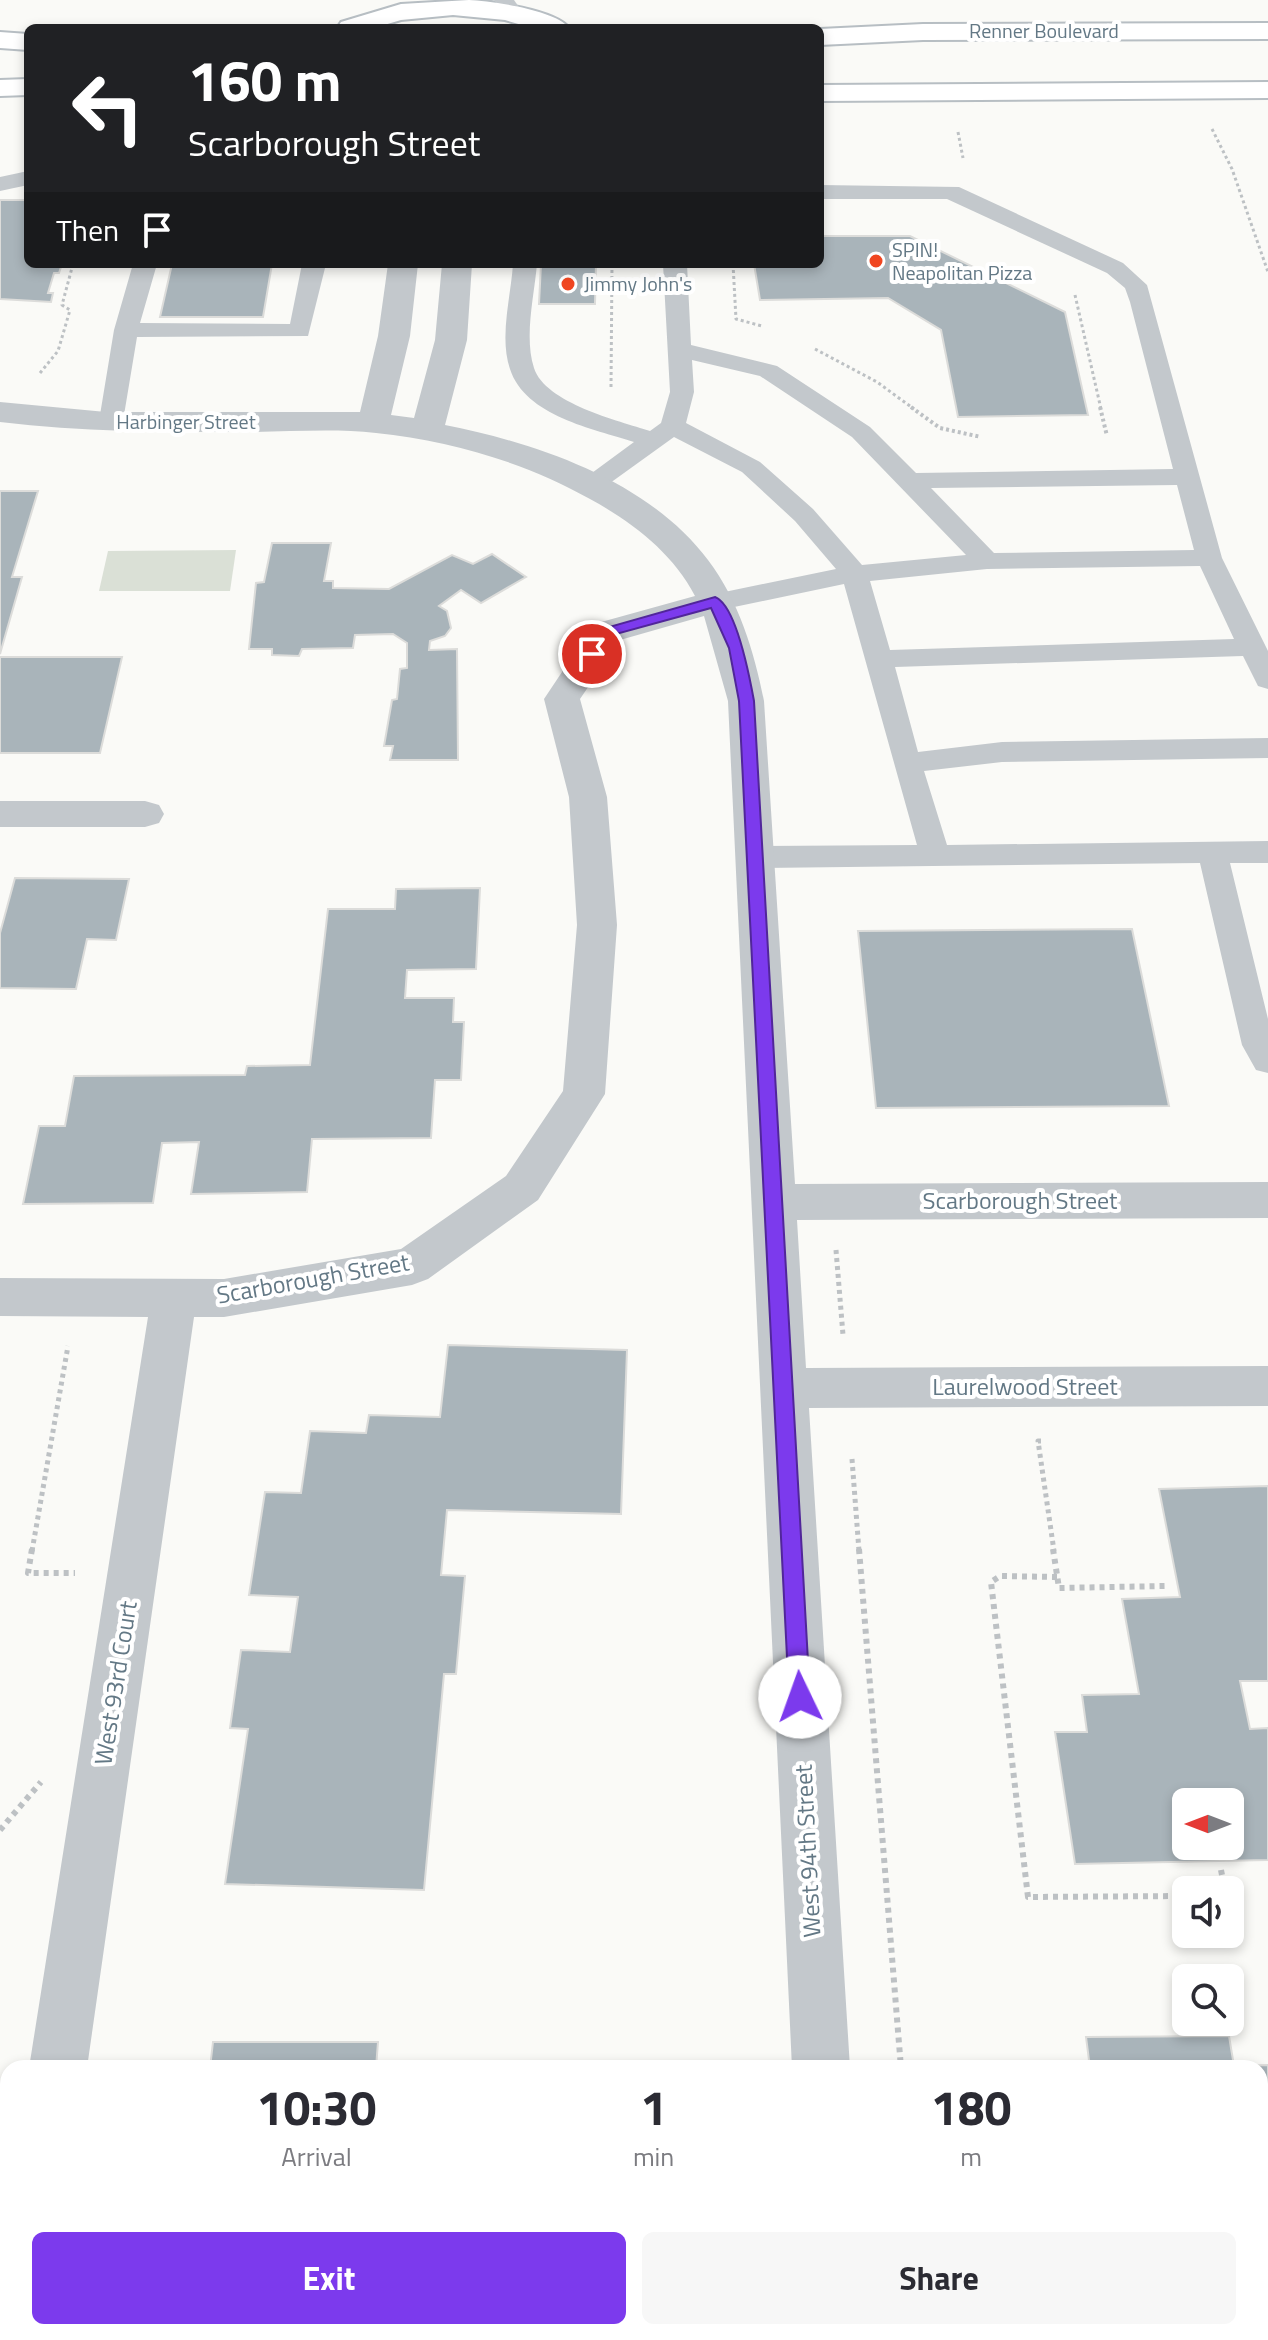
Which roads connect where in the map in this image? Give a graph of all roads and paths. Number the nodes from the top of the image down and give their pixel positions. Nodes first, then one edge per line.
1 (401, 5) edge
2 (508, 5) edge
3 (360, 23) edge
4 (548, 24) edge
5 (824, 37) edge
6 (0, 40) edge
7 (24, 42) edge
8 (1259, 52) edge
9 (24, 87) edge
10 (0, 88) edge
11 (824, 93) edge
12 (1210, 124) dead end
13 (24, 179) edge
14 (0, 184) edge
15 (824, 192) edge
16 (72, 268) edge
17 (144, 268) edge
18 (313, 268) edge
19 (402, 268) edge
20 (457, 268) edge
21 (525, 268) edge
22 (612, 268) edge
23 (675, 268) edge
24 (733, 268) edge
25 (1268, 272) edge
26 (1075, 292) dead end
27 (126, 330) junction
28 (772, 330) dead end
29 (812, 347) dead end
30 (681, 350) junction
31 (39, 374) dead end
32 (0, 412) edge
33 (597, 419) junction
34 (111, 421) junction
35 (373, 423) junction
36 (427, 430) junction
37 (664, 434) junction
38 (1092, 436) dead end
39 (981, 437) dead end
40 (1185, 477) junction
41 (909, 481) junction
42 (590, 486) junction
43 (1209, 558) junction
44 (987, 561) junction
45 (855, 574) junction
46 (715, 602) junction
47 (1250, 647) junction
48 (879, 659) junction
49 (1268, 680) edge
50 (1268, 748) edge
51 (907, 763) junction
52 (0, 814) edge
53 (145, 814) dead end
54 (1268, 852) edge
55 (1213, 853) junction
56 (936, 856) junction
57 (756, 857) junction
58 (1268, 1061) edge
59 (1268, 1200) edge
60 (772, 1202) junction
61 (836, 1250) dead end
62 (0, 1297) edge
63 (77, 1297) junction
64 (174, 1298) junction
65 (843, 1344) dead end
66 (1268, 1386) edge
67 (782, 1388) junction
68 (1054, 1441) dead end
69 (852, 1459) dead end
70 (91, 1572) dead end
71 (1057, 1577) junction
72 (1166, 1586) dead end
73 (49, 1773) dead end
74 (0, 1830) edge
75 (1221, 1870) dead end
76 (1222, 1876) edge
77 (1172, 1896) edge
78 (59, 2060) edge
79 (821, 2060) edge
80 (900, 2060) edge

1 - 2 main road
1 - 3 main road
2 - 4 main road
5 - 8 main road, Renner Boulevard
6 - 7 main road
8 - 11 main road, Renner Boulevard
9 - 10 main road
12 - 25 path
13 - 14 lane
15 - 40 lane
16 - 31 path
17 - 27 lane
18 - 27 lane
19 - 35 street
20 - 36 street
21 - 33 lane
22 - 33 path
23 - 30 lane
24 - 28 path
26 - 38 path
27 - 34 lane
29 - 39 path
30 - 37 lane
30 - 41 lane
32 - 34 street, Harbinger Street
33 - 37 lane
34 - 35 street, Harbinger Street
35 - 36 street, West 94th Street
36 - 42 street, West 94th Street
37 - 42 lane
37 - 45 lane
40 - 41 lane
40 - 43 lane
41 - 44 lane
42 - 46 street, West 94th Street
43 - 44 lane
43 - 47 lane
44 - 45 lane
45 - 46 lane
45 - 48 lane
46 - 57 street, West 94th Street
46 - 64 street, Scarborough Street
47 - 48 lane
47 - 49 lane
48 - 51 lane
50 - 51 lane
51 - 56 lane
52 - 53 street
54 - 55 lane
55 - 56 lane
55 - 58 lane
56 - 57 lane
57 - 60 street, West 94th Street
59 - 60 street, Scarborough Street
60 - 67 street, West 94th Street
61 - 65 path
62 - 63 street, Scarborough Street
63 - 64 street, Scarborough Street
63 - 70 path
64 - 78 street, West 93rd Court
66 - 67 street, Laurelwood Street
67 - 79 street, West 94th Street
68 - 71 path
69 - 80 path
71 - 72 path
71 - 77 path
73 - 74 path
75 - 76 path

